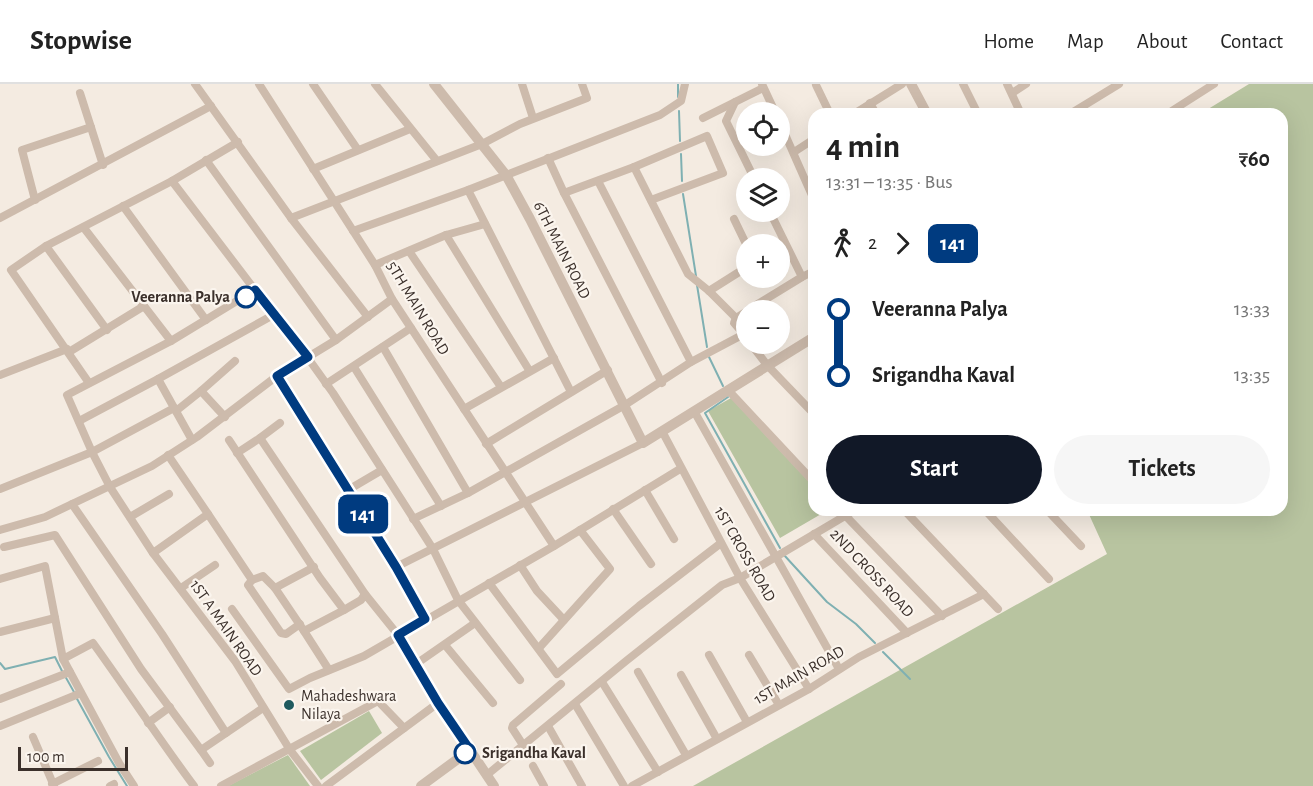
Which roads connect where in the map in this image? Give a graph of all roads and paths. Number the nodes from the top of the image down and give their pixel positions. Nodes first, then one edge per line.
1 (195, 84) edge
2 (259, 84) edge
3 (314, 84) edge
4 (375, 84) edge
5 (434, 84) edge
6 (522, 84) edge
7 (582, 84) edge
8 (686, 84) edge
9 (816, 84) edge
10 (902, 84) edge
11 (911, 84) edge
12 (963, 84) edge
13 (1026, 84) edge
14 (1119, 84) edge
15 (1214, 84) edge
16 (763, 86) edge
17 (1010, 88) edge
18 (80, 93) dead end
19 (735, 102) junction
20 (770, 102) edge
21 (870, 104) junction
22 (211, 106) junction
23 (827, 108) edge
24 (864, 108) edge
25 (872, 108) edge
26 (924, 108) edge
27 (975, 108) edge
28 (1018, 108) edge
29 (1083, 108) edge
30 (1176, 108) edge
31 (534, 118) junction
32 (703, 118) dead end
33 (91, 127) junction
34 (410, 129) junction
35 (238, 142) junction
36 (808, 143) edge
37 (482, 144) junction
38 (790, 144) edge
39 (358, 150) junction
40 (794, 153) junction
41 (548, 158) junction
42 (206, 160) junction
43 (437, 161) junction
44 (103, 165) junction
45 (634, 167) junction
46 (749, 168) edge
47 (313, 169) junction
48 (506, 175) junction
49 (172, 181) junction
50 (598, 181) junction
51 (808, 186) edge
52 (468, 190) junction
53 (564, 193) junction
54 (35, 200) junction
55 (332, 200) junction
56 (651, 200) junction
57 (123, 206) junction
58 (0, 218) edge
59 (291, 218) junction
60 (734, 219) dead end
61 (485, 224) junction
62 (84, 228) junction
63 (353, 231) junction
64 (741, 234) edge
65 (446, 235) junction
66 (46, 246) junction
67 (409, 251) junction
68 (790, 257) edge
69 (375, 266) junction
70 (736, 274) edge
71 (808, 274) edge
72 (802, 277) junction
73 (255, 290) junction
74 (709, 291) junction
75 (392, 299) junction
76 (765, 300) edge
77 (144, 306) junction
78 (275, 314) junction
79 (368, 317) junction
80 (736, 318) joint
81 (206, 320) junction
82 (736, 325) edge
83 (411, 328) junction
84 (107, 330) junction
85 (336, 340) junction
86 (736, 340) edge
87 (171, 341) junction
88 (808, 342) edge
89 (382, 347) junction
90 (68, 350) junction
91 (759, 354) edge
92 (308, 357) junction
93 (554, 358) junction
94 (235, 361) dead end
95 (691, 362) junction
96 (768, 365) junction
97 (354, 367) junction
98 (529, 370) junction
99 (608, 370) junction
100 (0, 375) edge
101 (277, 376) junction
102 (158, 379) junction
103 (89, 383) junction
104 (662, 383) junction
105 (326, 384) junction
106 (501, 387) junction
107 (728, 390) junction
108 (201, 391) junction
109 (571, 392) junction
110 (626, 405) junction
111 (808, 408) edge
112 (464, 409) junction
113 (175, 410) junction
114 (694, 411) junction
115 (225, 417) junction
116 (79, 421) junction
117 (280, 423) dead end
118 (662, 431) junction
119 (260, 438) junction
120 (192, 440) junction
121 (229, 440) dead end
122 (643, 443) junction
123 (486, 444) junction
124 (92, 452) junction
125 (237, 453) junction
126 (168, 455) junction
127 (680, 469) junction
128 (382, 470) junction
129 (504, 472) junction
130 (808, 476) edge
131 (110, 487) junction
132 (0, 489) edge
133 (348, 490) junction
134 (645, 490) junction
135 (468, 493) junction
136 (169, 494) dead end
137 (524, 503) junction
138 (72, 504) junction
139 (441, 506) junction
140 (613, 509) junction
141 (208, 514) junction
142 (839, 516) edge
143 (846, 516) edge
144 (910, 516) edge
145 (990, 516) edge
146 (1053, 516) edge
147 (130, 517) junction
148 (413, 519) junction
149 (0, 530) edge
150 (580, 530) junction
151 (814, 534) junction
152 (674, 539) dead end
153 (721, 543) junction
154 (554, 546) junction
155 (1081, 546) dead end
156 (4, 547) dead end
157 (433, 549) junction
158 (153, 553) junction
159 (775, 558) junction
160 (651, 564) dead end
161 (214, 565) dead end
162 (520, 565) junction
163 (314, 567) junction
164 (396, 567) junction
165 (740, 578) junction
166 (0, 579) edge
167 (1048, 579) dead end
168 (252, 580) junction
169 (489, 583) junction
170 (181, 588) junction
171 (275, 588) junction
172 (365, 594) junction
173 (984, 594) junction
174 (458, 600) junction
175 (232, 609) dead end
176 (998, 609) dead end
177 (344, 610) junction
178 (942, 616) junction
179 (55, 618) junction
180 (425, 619) junction
181 (564, 620) junction
182 (475, 623) junction
183 (302, 627) junction
184 (0, 633) edge
185 (907, 633) junction
186 (398, 635) junction
187 (445, 645) junction
188 (539, 648) junction
189 (709, 655) dead end
190 (749, 655) dead end
191 (63, 659) junction
192 (416, 664) junction
193 (839, 669) junction
194 (329, 670) junction
195 (70, 672) junction
196 (638, 672) dead end
197 (681, 675) dead end
198 (520, 680) dead end
199 (602, 682) junction
200 (561, 684) dead end
201 (809, 689) junction
202 (81, 693) junction
203 (0, 699) edge
204 (438, 703) junction
205 (493, 703) dead end
206 (575, 704) junction
207 (779, 705) junction
208 (171, 707) junction
209 (263, 708) junction
210 (747, 722) junction
211 (148, 723) junction
212 (0, 726) edge
213 (548, 726) junction
214 (404, 728) junction
215 (226, 733) junction
216 (33, 737) dead end
217 (717, 739) junction
218 (523, 745) junction
219 (201, 750) junction
220 (290, 750) junction
221 (470, 750) junction
222 (686, 755) junction
223 (98, 761) dead end
224 (210, 763) dead end
225 (533, 766) dead end
226 (658, 772) junction
227 (488, 774) junction
228 (427, 784) edge
229 (53, 785) edge
230 (134, 786) edge
231 (194, 786) edge
232 (221, 786) edge
233 (318, 786) edge
234 (326, 786) edge
235 (494, 786) edge
236 (544, 786) edge
237 (582, 786) edge
238 (624, 786) edge
239 (632, 786) edge

1 - 22 street
2 - 47 street, 5TH MAIN ROAD
3 - 39 street
4 - 34 street
5 - 37 street, 6TH MAIN ROAD
6 - 31 street
7 - 31 street
8 - 41 street
9 - 23 street
10 - 21 street
11 - 26 street
12 - 27 street
13 - 17 street
14 - 29 street
15 - 30 street
16 - 19 street
16 - 20 street
17 - 28 street
18 - 33 street
19 - 32 street
19 - 46 street
21 - 24 street
21 - 25 street
22 - 35 street
22 - 44 street
31 - 37 street
33 - 44 street
33 - 54 street
34 - 39 street
34 - 43 street
35 - 42 street
35 - 59 street
36 - 40 street
37 - 43 street
37 - 48 street, 6TH MAIN ROAD
38 - 40 street
39 - 47 street
40 - 51 street
41 - 48 street
41 - 53 street
42 - 49 street
42 - 85 street
43 - 55 street
44 - 54 street
45 - 50 street
45 - 56 street
45 - 56 street
47 - 55 street, 5TH MAIN ROAD
48 - 52 street
48 - 99 street, 6TH MAIN ROAD
49 - 57 street
49 - 73 street
50 - 53 street
50 - 95 street
52 - 61 street
52 - 63 street
53 - 104 street
54 - 58 street
55 - 59 street
55 - 63 street, 5TH MAIN ROAD
56 - 74 street
57 - 62 street
57 - 81 street
59 - 79 street
60 - 64 street
61 - 65 street
61 - 93 street
62 - 66 street
62 - 77 street
63 - 69 street, 5TH MAIN ROAD
65 - 67 street
65 - 98 street
66 - 84 street
66 - 90 street
67 - 69 street
67 - 106 street
68 - 72 street
69 - 75 street, 5TH MAIN ROAD
70 - 74 street
71 - 72 street
72 - 76 street
73 - 78 street
73 - 81 street
74 - 80 street
75 - 79 street
75 - 83 street, 5TH MAIN ROAD
77 - 84 street
77 - 87 street
78 - 92 street
78 - 102 street
79 - 85 street
80 - 82 street
81 - 87 street
83 - 89 street
83 - 112 street, 5TH MAIN ROAD
84 - 90 street
85 - 92 street
86 - 95 street
87 - 103 street
88 - 96 street
89 - 97 street
89 - 135 street
90 - 100 street
90 - 103 street
91 - 96 street
92 - 101 street
92 - 105 street
93 - 98 street
93 - 109 street
94 - 108 street
95 - 104 street
96 - 107 street
96 - 111 street
97 - 105 street
97 - 139 street
98 - 106 street
99 - 109 street
99 - 110 street, 6TH MAIN ROAD
101 - 115 street
101 - 133 street
102 - 113 street
102 - 116 street
103 - 116 street, 1ST A MAIN ROAD
104 - 110 street
105 - 128 street
106 - 112 street
107 - 114 street
107 - 130 street
108 - 113 street
108 - 115 street
109 - 123 street
110 - 122 street, 6TH MAIN ROAD
110 - 129 street
112 - 123 street, 5TH MAIN ROAD
113 - 120 street
113 - 124 street
114 - 118 street
114 - 159 street
115 - 120 street
116 - 124 street, 1ST A MAIN ROAD
117 - 119 street
118 - 122 street
118 - 127 street, 1ST CROSS ROAD
119 - 125 street
119 - 172 street
120 - 126 street
121 - 125 street
122 - 137 street
123 - 129 street, 5TH MAIN ROAD
124 - 131 street, 1ST A MAIN ROAD
124 - 132 street
125 - 163 street
126 - 131 street
126 - 141 street
127 - 134 street
127 - 153 street, 1ST CROSS ROAD
128 - 133 street
128 - 148 street
129 - 135 street
129 - 137 street, 5TH MAIN ROAD
131 - 138 street
131 - 147 street, 1ST A MAIN ROAD
133 - 164 street
134 - 140 street
134 - 152 street
135 - 139 street
136 - 147 street
137 - 154 street, 5TH MAIN ROAD
137 - 157 street
138 - 149 street
138 - 215 street
139 - 148 street
140 - 150 street
140 - 160 street
141 - 158 street
141 - 168 street
142 - 151 street
143 - 178 street
144 - 173 street
145 - 167 street
146 - 155 street
147 - 158 street, 1ST A MAIN ROAD
148 - 157 street
150 - 154 street
150 - 181 street
151 - 159 street
151 - 185 street, 2ND CROSS ROAD
153 - 165 street, 1ST CROSS ROAD
153 - 188 street
154 - 162 street
156 - 208 street
157 - 164 street
157 - 174 street
158 - 170 street, 1ST A MAIN ROAD
159 - 165 street
159 - 193 street
161 - 170 street
162 - 169 street
162 - 181 street
163 - 171 street
163 - 177 street
164 - 180 street
165 - 199 street
165 - 201 street, 1ST CROSS ROAD
166 - 179 street
168 - 171 street
168 - 183 street
169 - 174 street
169 - 188 street
170 - 209 street, 1ST A MAIN ROAD
171 - 183 street
172 - 177 street
172 - 186 street
173 - 176 street
173 - 178 street, 1ST MAIN ROAD
174 - 180 street
174 - 182 street
175 - 194 street
177 - 183 street
178 - 185 street, 1ST MAIN ROAD
179 - 184 street
179 - 191 street
180 - 186 street
181 - 188 street
182 - 187 street
182 - 198 street
183 - 194 street
185 - 193 street, 1ST MAIN ROAD
186 - 192 street
186 - 194 street
187 - 192 street
187 - 205 street
189 - 210 street
190 - 207 street
191 - 195 street
191 - 211 street
192 - 204 street
193 - 201 street, 1ST MAIN ROAD
195 - 202 street
195 - 203 street
196 - 222 street
197 - 217 street
199 - 206 street
199 - 226 street
200 - 218 street
201 - 207 street, 1ST MAIN ROAD
202 - 212 street
202 - 230 street
204 - 214 street
204 - 221 street
206 - 213 street
206 - 238 street
207 - 210 street, 1ST MAIN ROAD
208 - 211 street
208 - 219 street
209 - 215 street
209 - 220 street, 1ST A MAIN ROAD
210 - 217 street, 1ST MAIN ROAD
211 - 231 street
213 - 218 street
213 - 237 street
214 - 220 street
214 - 234 street
215 - 219 street
216 - 229 street
217 - 222 street, 1ST MAIN ROAD
218 - 227 street
219 - 224 street
220 - 232 street
220 - 233 street, 1ST A MAIN ROAD
221 - 227 street
221 - 228 street
222 - 226 street, 1ST MAIN ROAD
223 - 229 street
225 - 236 street
226 - 239 street, 1ST MAIN ROAD
227 - 235 street

